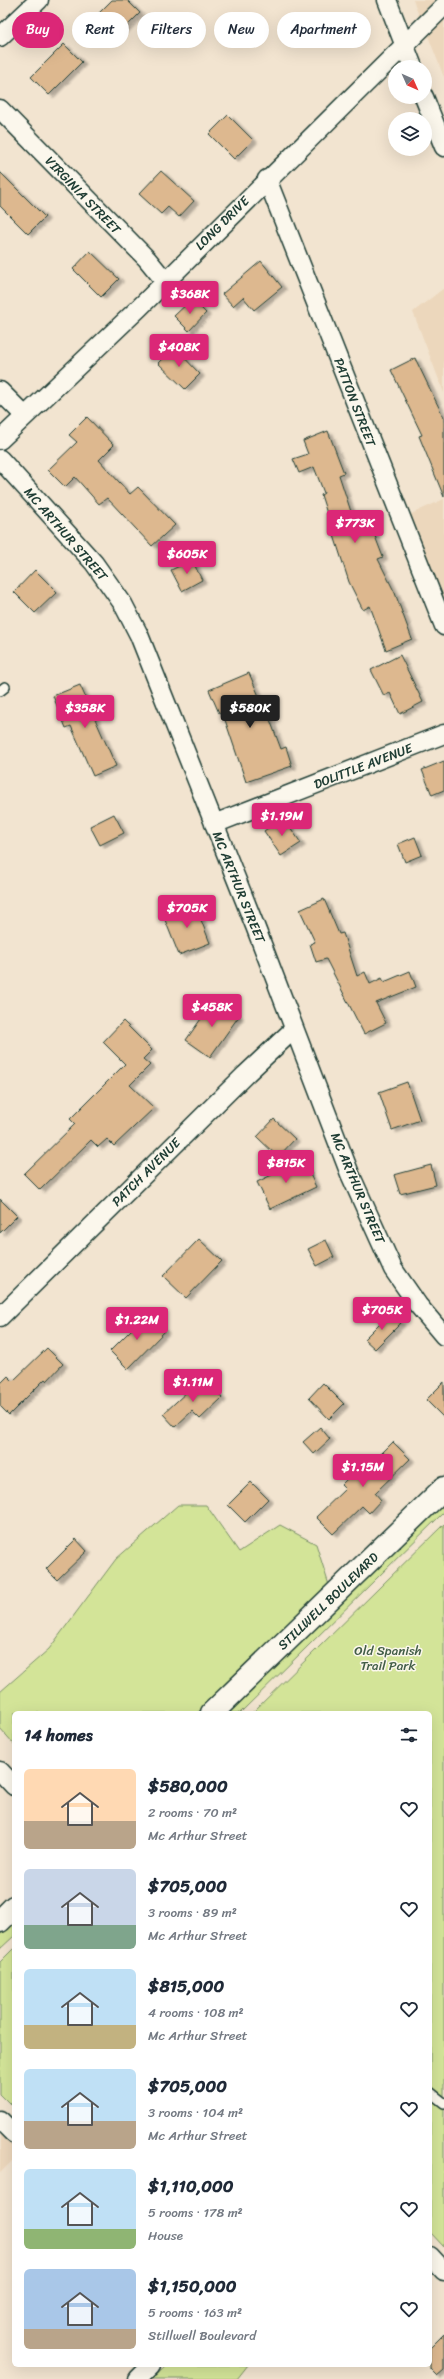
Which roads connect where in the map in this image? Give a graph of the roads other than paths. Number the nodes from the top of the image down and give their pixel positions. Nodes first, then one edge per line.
1 (38, 0) edge
2 (387, 0) edge
3 (444, 6) edge
4 (0, 37) edge
5 (404, 44) junction
6 (410, 60) edge
7 (427, 104) edge
8 (0, 109) edge
9 (444, 147) edge
10 (267, 179) junction
11 (165, 281) junction
12 (0, 391) edge
13 (25, 416) junction
14 (0, 440) edge
15 (0, 459) edge
16 (444, 626) edge
17 (444, 734) edge
18 (214, 824) junction
19 (294, 1029) junction
20 (0, 1317) edge
21 (444, 1336) edge
22 (444, 1488) edge
23 (214, 1711) edge
24 (0, 1771) edge
25 (12, 1784) edge
26 (12, 1909) edge
27 (0, 1921) edge
28 (432, 2094) edge
29 (444, 2103) edge
30 (0, 2120) edge
31 (12, 2132) edge
32 (432, 2258) edge
33 (444, 2271) edge
34 (150, 2367) edge
35 (138, 2379) edge

1 - 4 street
2 - 5 street
3 - 5 street, LONG DRIVE
5 - 6 street
5 - 10 street, LONG DRIVE
7 - 9 street
8 - 11 street, VIRGINIA STREET
10 - 11 street, LONG DRIVE
10 - 16 street, PATTON STREET
11 - 13 street, LONG DRIVE
12 - 13 street
13 - 14 street, LONG DRIVE
15 - 18 street, MC ARTHUR STREET
17 - 18 street, DOLITTLE AVENUE
18 - 19 street, MC ARTHUR STREET
19 - 20 street, PATCH AVENUE
19 - 21 street, MC ARTHUR STREET
22 - 23 street, STILLWELL BOULEVARD
24 - 25 street
26 - 27 street
28 - 29 lane
30 - 31 street
32 - 33 street
34 - 35 street

